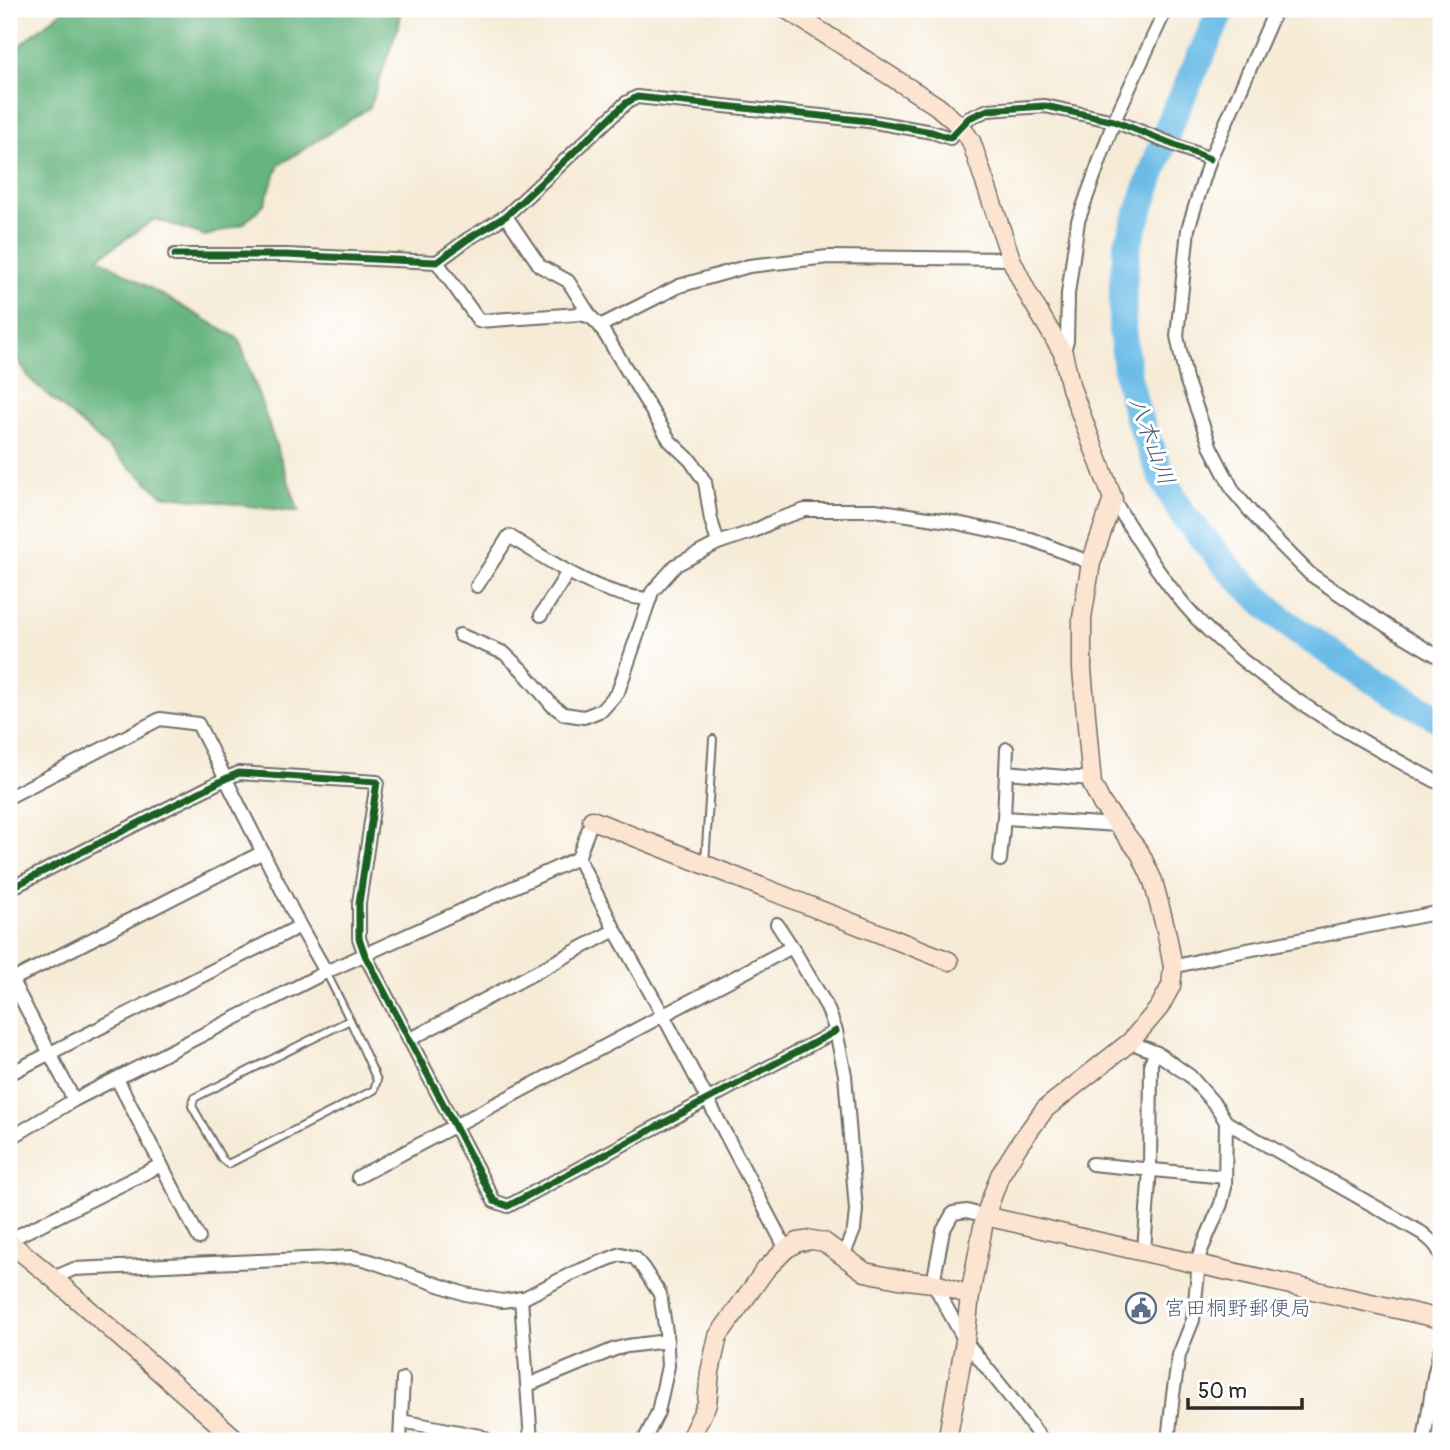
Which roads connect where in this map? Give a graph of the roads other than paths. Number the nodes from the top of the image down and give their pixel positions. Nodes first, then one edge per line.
1 (786, 9) edge
2 (1166, 9) edge
3 (1276, 9) edge
4 (1114, 121) junction
5 (961, 127) junction
6 (1210, 159) junction
7 (506, 216) junction
8 (175, 255) dead end
9 (1011, 259) junction
10 (437, 262) junction
11 (595, 321) junction
12 (1063, 353) junction
13 (1113, 499) junction
14 (718, 542) junction
15 (1091, 563) junction
16 (568, 572) junction
17 (478, 586) dead end
18 (650, 599) junction
19 (541, 615) dead end
20 (460, 635) dead end
21 (1441, 658) edge
22 (713, 739) dead end
23 (1007, 749) dead end
24 (1006, 772) junction
25 (227, 778) junction
26 (1091, 779) junction
27 (1441, 784) edge
28 (10, 793) edge
29 (1004, 818) junction
30 (592, 820) joint
31 (1118, 825) junction
32 (263, 852) junction
33 (578, 858) junction
34 (1000, 860) dead end
35 (705, 865) junction
36 (9, 889) edge
37 (1441, 912) edge
38 (777, 924) dead end
39 (300, 926) junction
40 (615, 930) junction
41 (792, 947) junction
42 (365, 955) junction
43 (949, 961) dead end
44 (1173, 967) junction
45 (326, 972) junction
46 (10, 977) edge
47 (663, 1014) junction
48 (350, 1020) junction
49 (836, 1031) junction
50 (409, 1040) junction
51 (1130, 1042) junction
52 (1157, 1053) junction
53 (50, 1054) junction
54 (9, 1074) edge
55 (117, 1079) junction
56 (74, 1100) junction
57 (707, 1100) junction
58 (1226, 1122) junction
59 (455, 1125) junction
60 (9, 1139) edge
61 (1092, 1164) dead end
62 (161, 1166) junction
63 (1150, 1169) junction
64 (358, 1177) dead end
65 (1225, 1177) junction
66 (985, 1216) junction
67 (199, 1238) dead end
68 (9, 1241) edge
69 (786, 1249) junction
70 (1144, 1251) junction
71 (843, 1256) junction
72 (1441, 1256) edge
73 (1198, 1264) junction
74 (53, 1278) junction
75 (933, 1283) junction
76 (970, 1295) junction
77 (521, 1298) junction
78 (1441, 1319) edge
79 (667, 1341) junction
80 (965, 1341) junction
81 (1441, 1347) edge
82 (403, 1379) dead end
83 (527, 1385) junction
84 (401, 1421) junction
85 (238, 1441) edge
86 (400, 1441) edge
87 (489, 1441) edge
88 (531, 1441) edge
89 (644, 1441) edge
90 (689, 1441) edge
91 (947, 1441) edge
92 (1043, 1441) edge
93 (1168, 1441) edge
94 (1424, 1441) edge

1 - 5 street
2 - 4 street
3 - 6 street
4 - 5 street
4 - 6 street
4 - 12 street
5 - 7 street
5 - 9 street
6 - 21 street
7 - 10 street
7 - 11 street
8 - 10 street
9 - 11 street
9 - 12 street
10 - 11 street
11 - 14 street
12 - 13 street
13 - 15 street
13 - 27 street
14 - 15 street
14 - 18 street
15 - 26 street
16 - 17 street
16 - 18 street
16 - 19 street
18 - 20 street
22 - 35 lane
23 - 24 street
24 - 26 street
24 - 29 street
25 - 28 street
25 - 32 street
25 - 36 street
25 - 42 street
26 - 31 street
29 - 31 street
29 - 34 street
30 - 33 street
30 - 35 street
31 - 44 street
32 - 39 street
32 - 46 street
33 - 40 street
33 - 42 street
35 - 43 street
37 - 44 street
38 - 41 street
39 - 45 street
39 - 53 street
40 - 47 street
40 - 50 street
41 - 47 street
41 - 49 street
42 - 45 street
42 - 50 street
44 - 51 street
45 - 48 lane
45 - 55 street
46 - 53 street
47 - 57 street
47 - 59 street
48 - 48 lane
49 - 57 street
49 - 71 street
50 - 59 street
51 - 52 street
51 - 66 street
52 - 58 street
52 - 63 street
53 - 54 street
53 - 56 street
55 - 56 street
55 - 62 street
56 - 60 street
57 - 59 street
57 - 69 street
58 - 65 street
58 - 72 street
59 - 64 street
61 - 63 street
62 - 67 street
62 - 68 street
63 - 65 street
63 - 70 street
65 - 73 street
66 - 70 street
66 - 75 street
66 - 76 street
68 - 74 street
69 - 71 street
69 - 90 street
70 - 73 street
71 - 75 street
73 - 78 street
73 - 93 street
74 - 77 street
74 - 85 street
75 - 76 street
75 - 80 street
76 - 80 street
77 - 79 street
77 - 83 street
79 - 83 street
79 - 89 street
80 - 91 street
80 - 92 street
81 - 94 street
82 - 84 street
83 - 88 street
84 - 86 street
84 - 87 street

